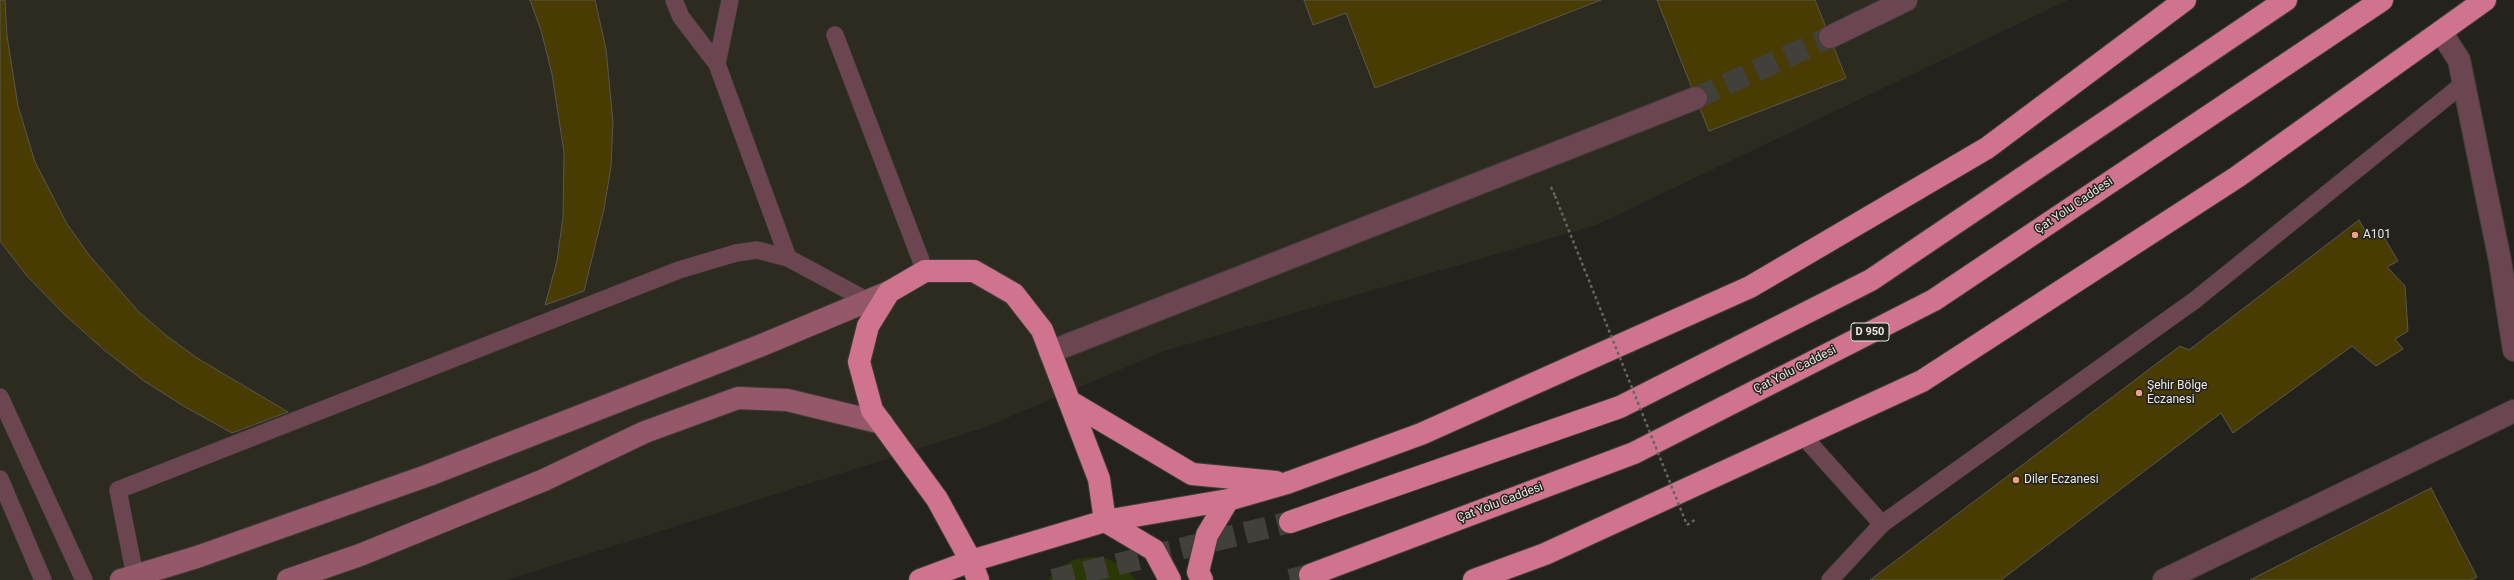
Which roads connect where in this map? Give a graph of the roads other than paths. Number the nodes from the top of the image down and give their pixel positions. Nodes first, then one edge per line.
1 (674, 0) edge
2 (730, 0) edge
3 (1906, 0) edge
4 (2185, 0) edge
5 (2286, 0) edge
6 (2382, 0) edge
7 (2485, 0) edge
8 (2441, 32) junction
9 (835, 35) dead end
10 (1830, 37) tunnel mouth
11 (717, 64) junction
12 (2463, 84) junction
13 (1696, 98) tunnel mouth
14 (788, 258) junction
15 (925, 272) junction
16 (889, 292) junction
17 (868, 301) junction
18 (2514, 350) edge
19 (1050, 352) junction
20 (0, 397) edge
21 (1069, 401) junction
22 (2514, 411) edge
23 (882, 423) junction
24 (1803, 436) junction
25 (0, 479) edge
26 (1287, 483) junction
27 (1228, 500) junction
28 (1105, 521) junction
29 (1290, 522) tunnel mouth
30 (1882, 524) junction
31 (975, 571) edge
32 (1310, 575) tunnel mouth
33 (128, 578) edge
34 (43, 580) edge
35 (84, 580) edge
36 (288, 580) edge
37 (920, 580) edge
38 (1170, 580) edge
39 (1202, 580) edge
40 (1474, 580) edge
41 (1830, 580) edge
42 (2164, 580) edge

1 - 11 lane
2 - 11 lane
3 - 10 street
4 - 26 highway
5 - 29 highway
6 - 32 highway, Çat Yolu Caddesi / D 950
7 - 8 highway
8 - 12 street
8 - 24 highway
9 - 15 lane
11 - 14 lane
12 - 18 street
12 - 30 lane
13 - 19 street
14 - 17 lane
14 - 33 lane
15 - 16 highway
15 - 19 highway
16 - 17 street
16 - 23 highway
17 - 33 street
19 - 21 highway
20 - 35 lane
21 - 26 highway
21 - 28 highway
22 - 42 street
23 - 31 highway
23 - 36 street
24 - 30 lane
24 - 40 highway
25 - 34 lane
26 - 27 highway
27 - 28 highway
27 - 39 highway
28 - 31 highway
28 - 38 highway
30 - 41 lane
31 - 37 highway

